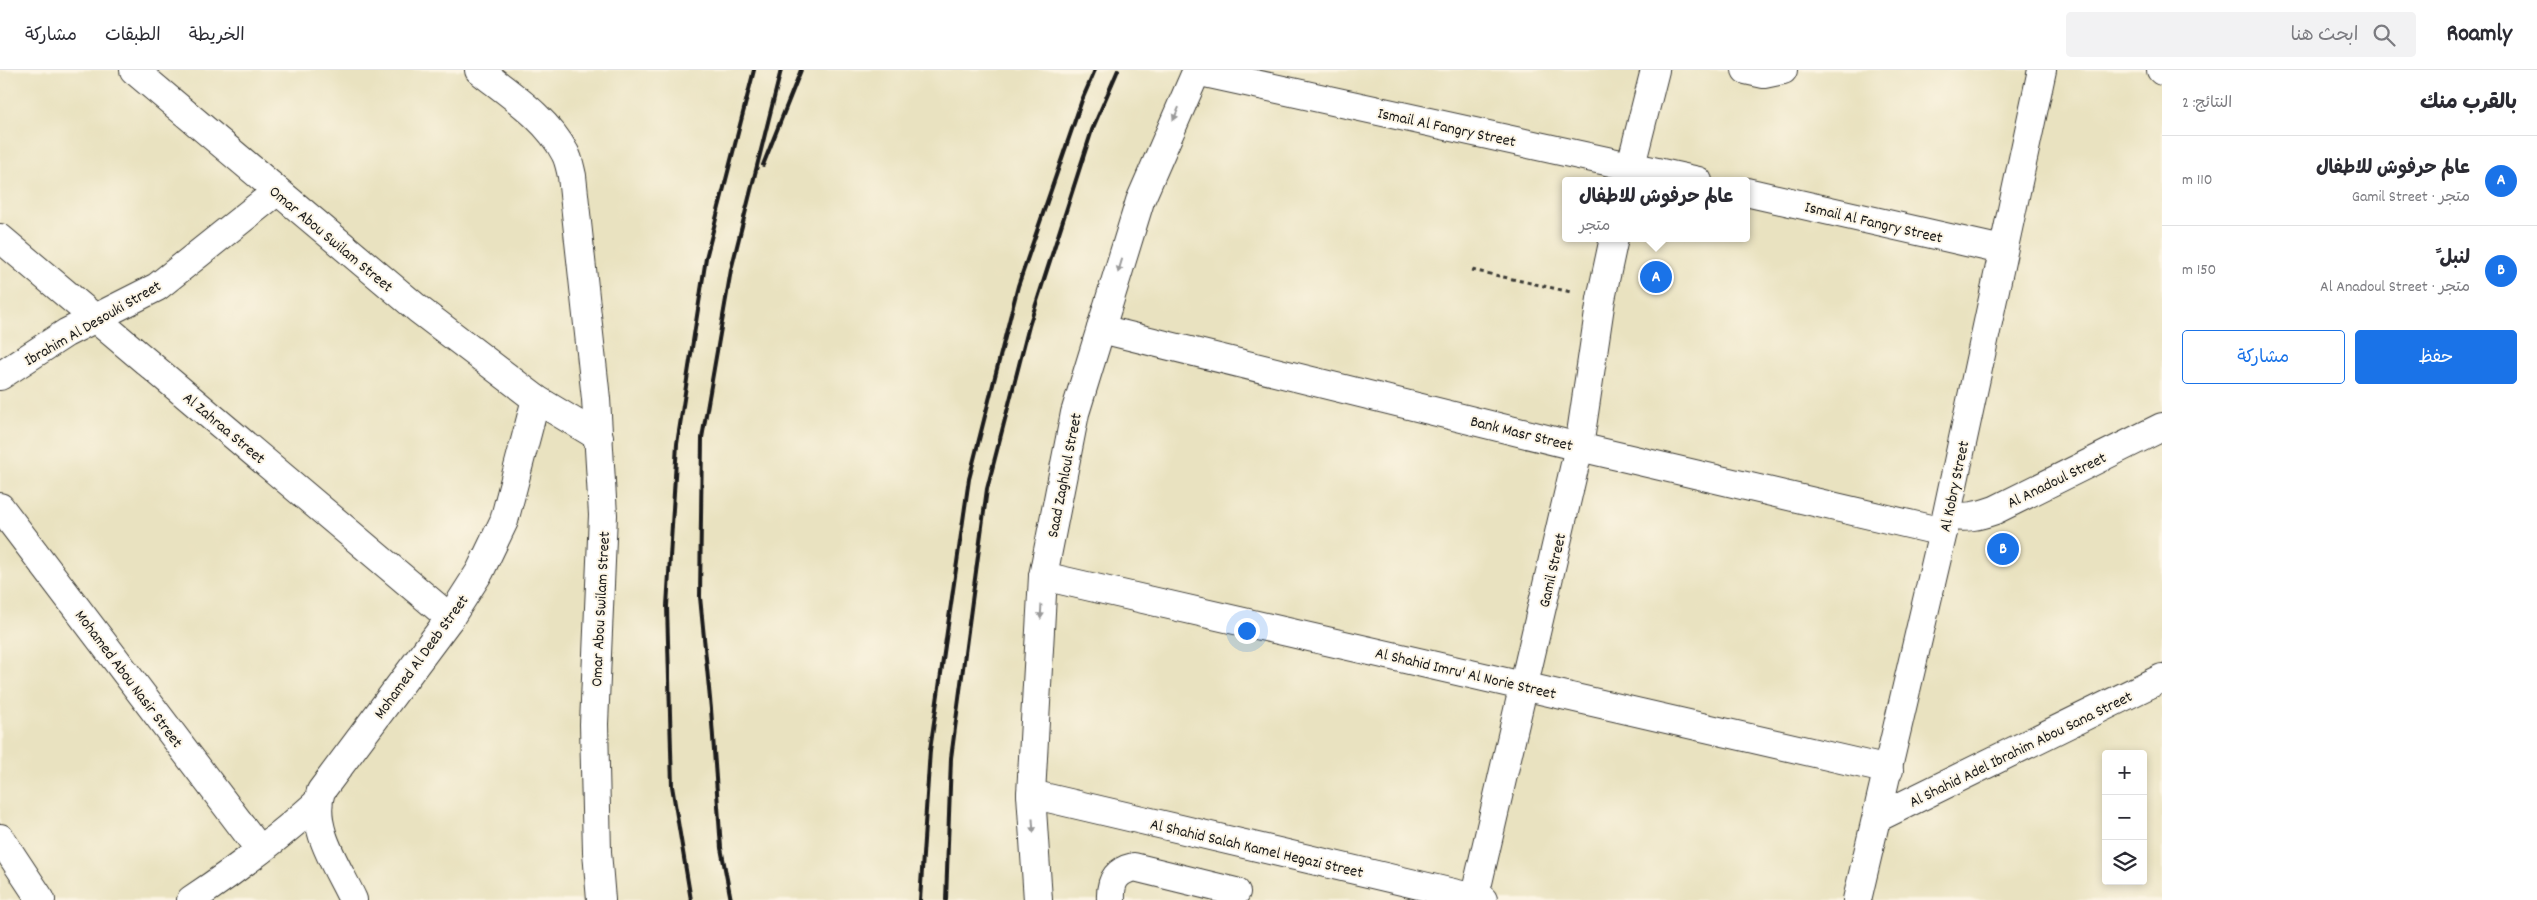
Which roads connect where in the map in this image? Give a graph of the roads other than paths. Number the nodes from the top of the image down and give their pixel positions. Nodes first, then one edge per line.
1 (134, 70) edge
2 (479, 70) edge
3 (1655, 70) edge
4 (1746, 70) edge
5 (1784, 70) edge
6 (2042, 70) edge
7 (1196, 71) edge
8 (1629, 173) edge
9 (1664, 177) edge
10 (276, 192) junction
11 (1750, 193) edge
12 (0, 238) edge
13 (1613, 242) edge
14 (2002, 250) junction
15 (96, 318) junction
16 (1101, 329) junction
17 (0, 376) edge
18 (536, 399) junction
19 (2162, 427) edge
20 (600, 437) junction
21 (1579, 446) junction
22 (0, 507) edge
23 (1945, 523) junction
24 (1043, 576) junction
25 (450, 618) junction
26 (2162, 678) edge
27 (1525, 685) junction
28 (1889, 770) junction
29 (1031, 794) junction
30 (317, 803) junction
31 (1877, 818) junction
32 (0, 838) edge
33 (260, 850) junction
34 (1236, 892) dead end
35 (1477, 899) edge
36 (41, 900) edge
37 (192, 900) edge
38 (353, 900) edge
39 (601, 900) edge
40 (1038, 900) edge
41 (1111, 900) edge
42 (1857, 900) edge

1 - 10 street, Omar Abou Swilam Street
2 - 20 street, Omar Abou Swilam Street
3 - 8 street
4 - 5 street
6 - 14 street, Al Kobry Street
7 - 8 street, Ismail Al Fangry Street
7 -> 16 street, Saad Zaghloul Street
8 - 9 street, Ismail Al Fangry Street
10 - 15 street, Ibrahim Al Desouki Street
10 - 18 street, Omar Abou Swilam Street
11 - 14 street, Ismail Al Fangry Street
12 - 15 street, Al Zahraa Street
13 - 21 street, Gamil Street
14 - 23 street, Al Kobry Street
15 - 17 street, Ibrahim Al Desouki Street
15 - 25 street, Al Zahraa Street
16 - 21 street, Bank Masr Street
16 - 24 street, Saad Zaghloul Street
18 - 20 street, Omar Abou Swilam Street
18 - 25 street, Mohamed Al Deeb Street
19 - 23 street, Al Anadoul Street
20 - 39 street, Omar Abou Swilam Street
21 - 23 street, Bank Masr Street
21 - 27 street, Gamil Street
22 - 33 street, Mohamed Abou Nasir Street
23 - 28 street, Al Kobry Street
24 - 27 street, Al Shahid Imru' Al Norie Street
24 -> 29 street, Saad Zaghloul Street
25 - 30 street, Mohamed Al Deeb Street
26 - 31 street, Al Shahid Adel Ibrahim Abou Sana Street
27 - 28 street, Al Shahid Imru' Al Norie Street
27 - 35 street, Gamil Street
28 - 31 street, Al Kobry Street
29 - 35 street, Al Shahid Salah Kamel Hegazi Street
29 -> 40 street, Saad Zaghloul Street
30 - 33 street
30 - 38 street
31 - 42 street, Al Kobry Street
32 - 36 street
33 - 37 street
34 - 41 street

